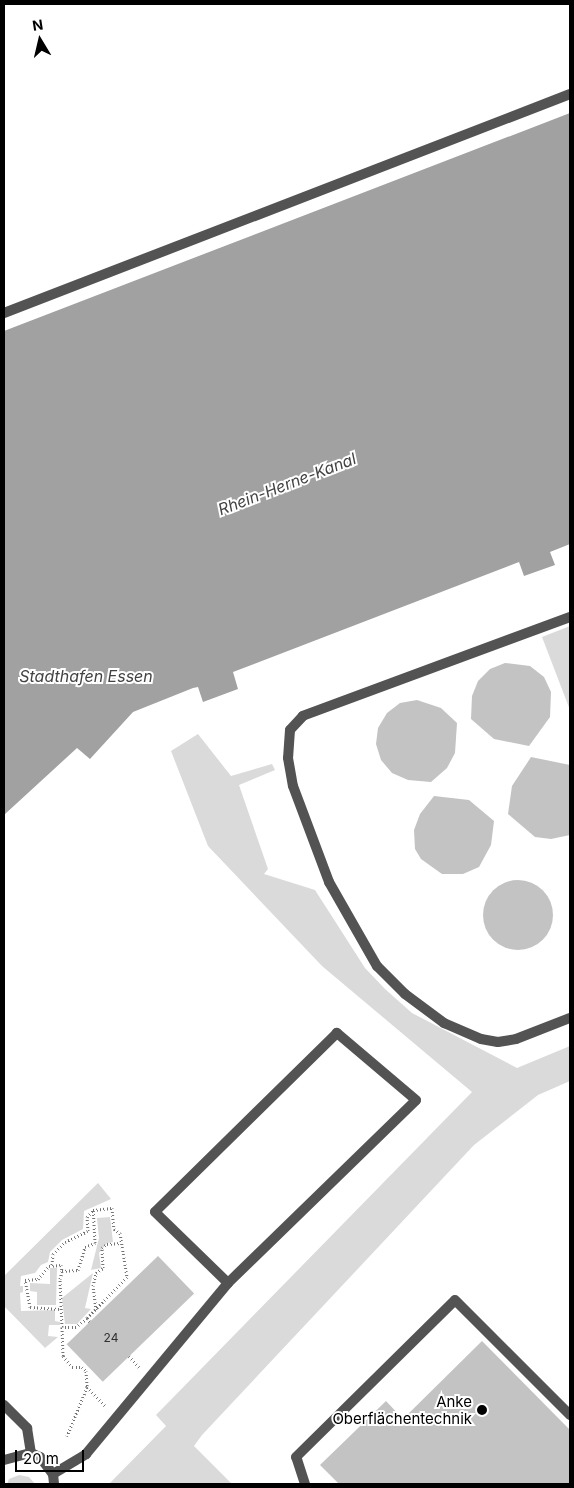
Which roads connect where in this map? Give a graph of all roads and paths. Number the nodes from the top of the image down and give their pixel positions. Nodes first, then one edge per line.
1 (570, 94) edge
2 (4, 313) edge
3 (570, 617) edge
4 (570, 1018) edge
5 (93, 1210) junction
6 (121, 1243) junction
7 (52, 1265) junction
8 (62, 1271) junction
9 (228, 1283) junction
10 (59, 1309) junction
11 (96, 1310) junction
12 (87, 1318) junction
13 (90, 1322) dead end
14 (62, 1327) junction
15 (87, 1387) junction
16 (4, 1405) edge
17 (570, 1415) edge
18 (118, 1418) junction
19 (67, 1436) dead end
20 (31, 1453) junction
21 (4, 1460) edge
22 (53, 1479) edge
23 (305, 1484) edge

1 - 2 street
3 - 4 street
5 - 6 path
5 - 7 path
5 - 8 path
6 - 11 path
6 - 11 path
7 - 8 path
7 - 10 path
8 - 10 path
9 - 9 street
9 - 18 street
10 - 14 path
11 - 12 path
12 - 13 path
12 - 14 path
14 - 15 path
15 - 18 path
15 - 19 path
16 - 20 street
17 - 23 street
18 - 22 street
20 - 21 street
20 - 22 street

